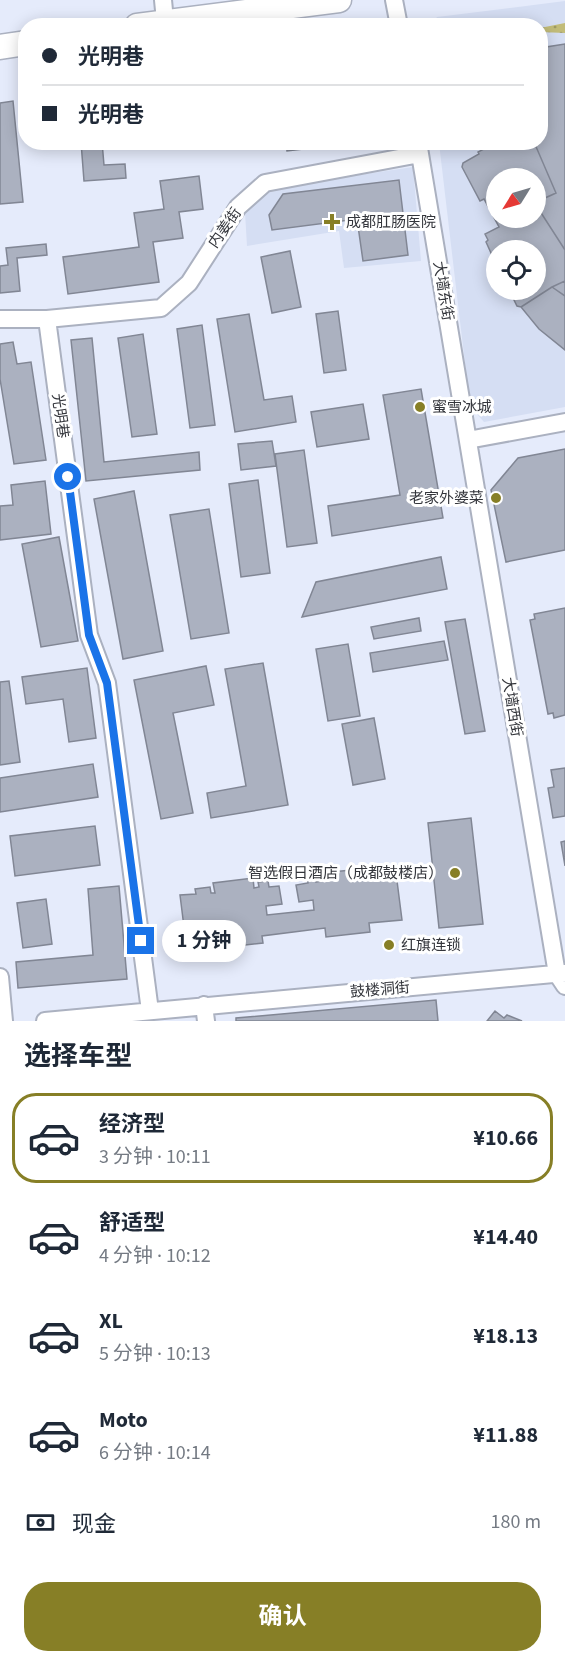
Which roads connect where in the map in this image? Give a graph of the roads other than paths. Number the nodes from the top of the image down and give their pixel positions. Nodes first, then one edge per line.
1 (339, 0) edge
2 (394, 0) edge
3 (164, 10) edge
4 (150, 18) edge
5 (397, 18) edge
6 (18, 44) edge
7 (0, 47) edge
8 (410, 150) edge
9 (419, 150) edge
10 (0, 319) edge
11 (47, 319) junction
12 (565, 422) edge
13 (468, 440) junction
14 (0, 977) edge
15 (562, 977) edge
16 (150, 1011) junction
17 (205, 1013) edge
18 (4, 1021) edge
19 (45, 1021) edge

1 - 3 main road
2 - 5 street
3 - 4 main road
6 - 7 main road
8 - 11 street, 内姜街
9 - 13 street, 大墙东街
10 - 11 street, 内姜街
11 - 16 street, 光明巷
12 - 13 street
13 - 15 street, 大墙西街
14 - 18 street
15 - 17 street, 鼓楼洞街
16 - 17 street, 鼓楼洞街
16 - 19 street, 鼓楼洞街

